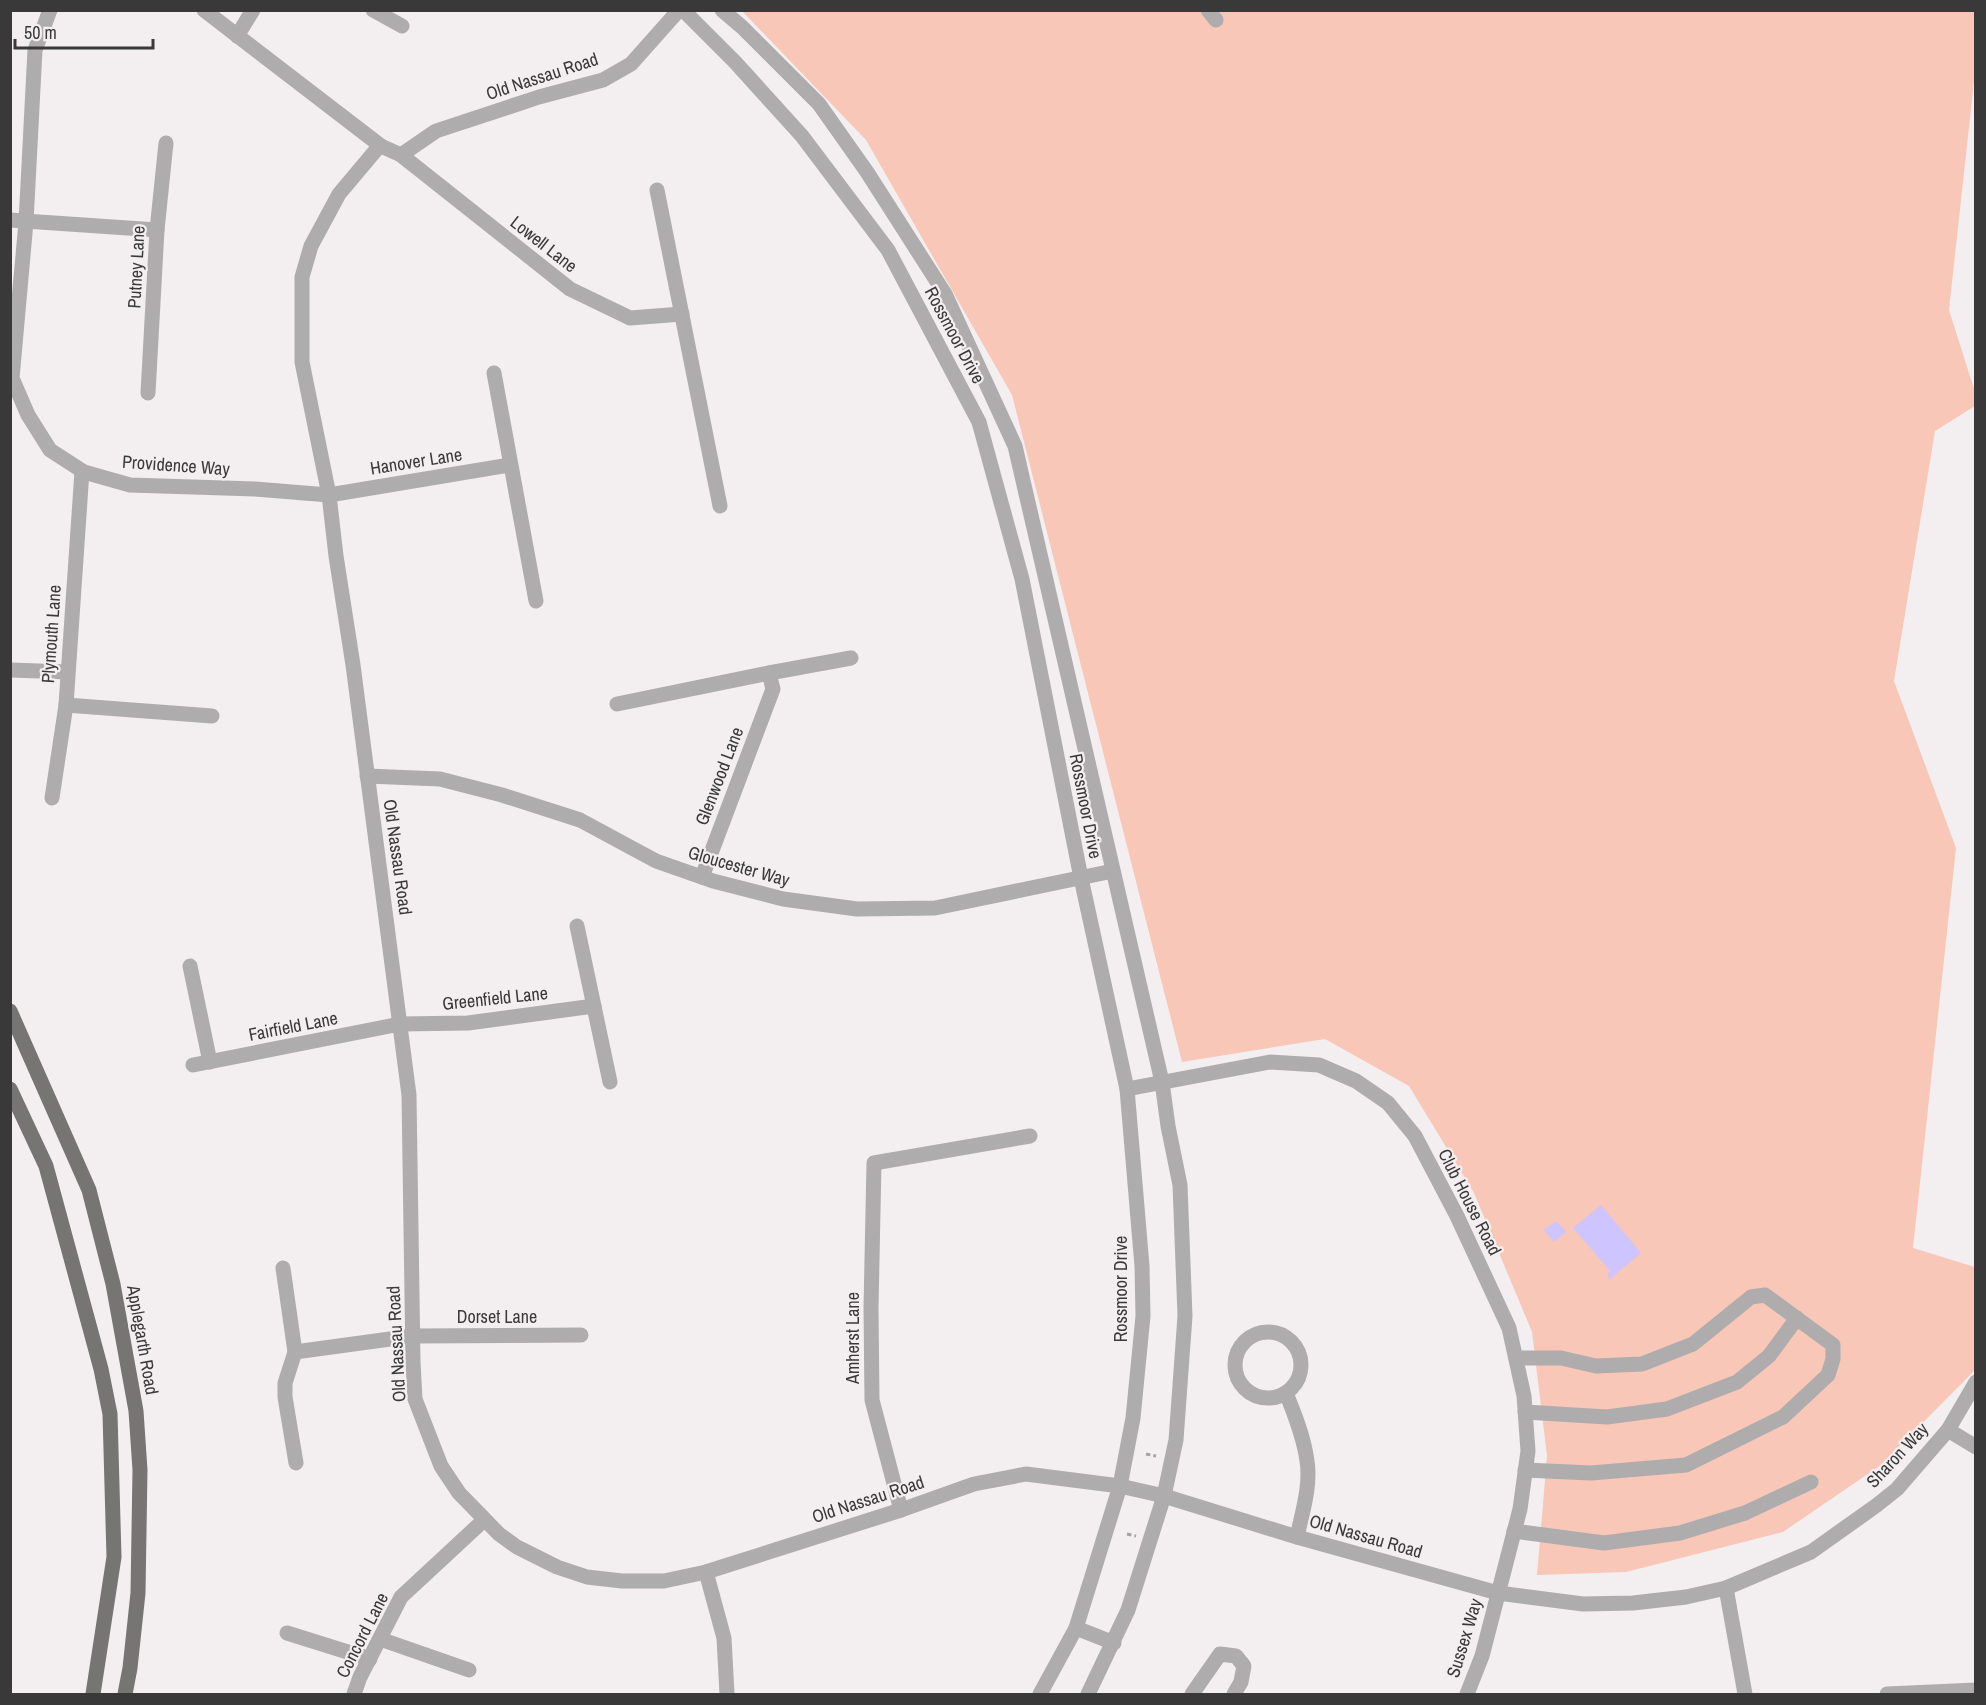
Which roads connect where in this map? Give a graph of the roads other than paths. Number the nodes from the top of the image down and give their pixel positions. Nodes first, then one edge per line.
1 (50, 10) edge
2 (204, 10) edge
3 (253, 10) edge
4 (373, 10) edge
5 (681, 10) edge
6 (722, 10) edge
7 (402, 26) dead end
8 (237, 36) junction
9 (166, 143) dead end
10 (381, 146) junction
11 (401, 155) junction
12 (657, 190) dead end
13 (18, 221) edge
14 (157, 230) junction
15 (682, 314) junction
16 (494, 373) dead end
17 (148, 393) dead end
18 (510, 465) junction
19 (82, 471) junction
20 (328, 495) junction
21 (720, 506) dead end
22 (536, 601) dead end
23 (851, 658) dead end
24 (10, 670) edge
25 (68, 672) junction
26 (769, 673) junction
27 (616, 704) dead end
28 (66, 705) junction
29 (212, 716) dead end
30 (367, 776) junction
31 (52, 798) dead end
32 (1113, 871) junction
33 (702, 877) junction
34 (1081, 878) junction
35 (577, 926) dead end
36 (190, 966) dead end
37 (594, 1006) junction
38 (10, 1011) edge
39 (400, 1024) junction
40 (210, 1062) junction
41 (193, 1065) dead end
42 (610, 1082) dead end
43 (1162, 1082) junction
44 (10, 1089) edge
45 (1127, 1089) junction
46 (1030, 1136) dead end
47 (283, 1268) dead end
48 (1797, 1318) junction
49 (581, 1335) dead end
50 (412, 1336) junction
51 (295, 1352) junction
52 (1516, 1358) junction
53 (1976, 1382) edge
54 (1286, 1393) junction
55 (1525, 1412) junction
56 (1948, 1430) junction
57 (1976, 1447) edge
58 (296, 1463) dead end
59 (1525, 1470) junction
60 (1811, 1482) dead end
61 (1120, 1486) junction
62 (1164, 1496) junction
63 (1877, 1505) joint
64 (901, 1510) junction
65 (484, 1520) junction
66 (1514, 1531) junction
67 (1298, 1537) junction
68 (706, 1572) junction
69 (1726, 1588) junction
70 (1498, 1593) junction
71 (1076, 1628) junction
72 (287, 1633) dead end
73 (380, 1639) junction
74 (1114, 1643) junction
75 (370, 1659) junction
76 (469, 1670) dead end
77 (1976, 1690) edge
78 (1887, 1694) edge
79 (93, 1695) edge
80 (124, 1695) edge
81 (354, 1695) edge
82 (727, 1695) edge
83 (1040, 1695) edge
84 (1088, 1695) edge
85 (1192, 1695) edge
86 (1234, 1695) edge
87 (1467, 1695) edge
88 (1745, 1695) edge

1 - 13 street, Providence Way
2 - 8 street
3 - 8 street
4 - 7 street
5 - 11 street, Old Nassau Road
5 - 34 street, Rossmoor Drive
6 - 32 street, Rossmoor Drive
8 - 10 street
9 - 14 street, Putney Lane
10 - 11 street, Lowell Lane
10 - 20 street, Old Nassau Road
11 - 15 street, Lowell Lane
12 - 15 street
13 - 14 street
13 - 19 street, Providence Way
14 - 17 street, Putney Lane
15 - 21 street
16 - 18 street
18 - 20 street, Hanover Lane
18 - 22 street
19 - 20 street, Providence Way
19 - 25 street, Plymouth Lane
20 - 30 street, Old Nassau Road
23 - 26 street
24 - 25 street
25 - 28 street, Plymouth Lane
26 - 27 street
26 - 33 street, Glenwood Lane
28 - 29 street
28 - 31 street, Plymouth Lane
30 - 33 street, Gloucester Way
30 - 39 street, Old Nassau Road
32 - 34 street, Gloucester Way
32 - 43 street, Rossmoor Drive
33 - 34 street, Gloucester Way
34 - 45 street, Rossmoor Drive
35 - 37 street
36 - 40 street
37 - 39 street, Greenfield Lane
37 - 42 street
38 - 80 main road, Applegarth Road
39 - 40 street, Fairfield Lane
39 - 50 street, Old Nassau Road
40 - 41 street, Fairfield Lane
43 - 45 street, Club House Road
43 - 52 street, Club House Road
43 - 62 street, Rossmoor Drive
44 - 79 main road
45 - 61 street, Rossmoor Drive
46 - 64 street, Amherst Lane
47 - 51 street
48 - 52 street
48 - 55 street
48 - 59 street
49 - 50 street, Dorset Lane
50 - 51 street, Dorset Lane
50 - 65 street, Old Nassau Road
51 - 58 street
52 - 55 street, Club House Road
53 - 56 street
54 - 54 street
54 - 67 street
55 - 59 street, Club House Road
56 - 57 street, Sharon Way
56 - 63 street, Sharon Way
59 - 66 street, Club House Road
60 - 66 street
61 - 62 street, Old Nassau Road
61 - 64 street, Old Nassau Road
61 - 71 street, Rossmoor Drive
62 - 67 street, Old Nassau Road
62 - 74 street, Rossmoor Drive
63 - 69 street, Old Nassau Road
64 - 68 street, Old Nassau Road
65 - 68 street, Old Nassau Road
65 - 73 street, Concord Lane
66 - 70 street, Club House Road
67 - 70 street, Old Nassau Road
68 - 82 street
69 - 70 street, Old Nassau Road
69 - 88 street
70 - 87 street, Sussex Way
71 - 74 street
71 - 83 street, Rossmoor Drive
72 - 75 street
73 - 75 street, Concord Lane
73 - 76 street
74 - 84 street, Rossmoor Drive
75 - 81 street, Concord Lane
77 - 78 street
85 - 86 street

